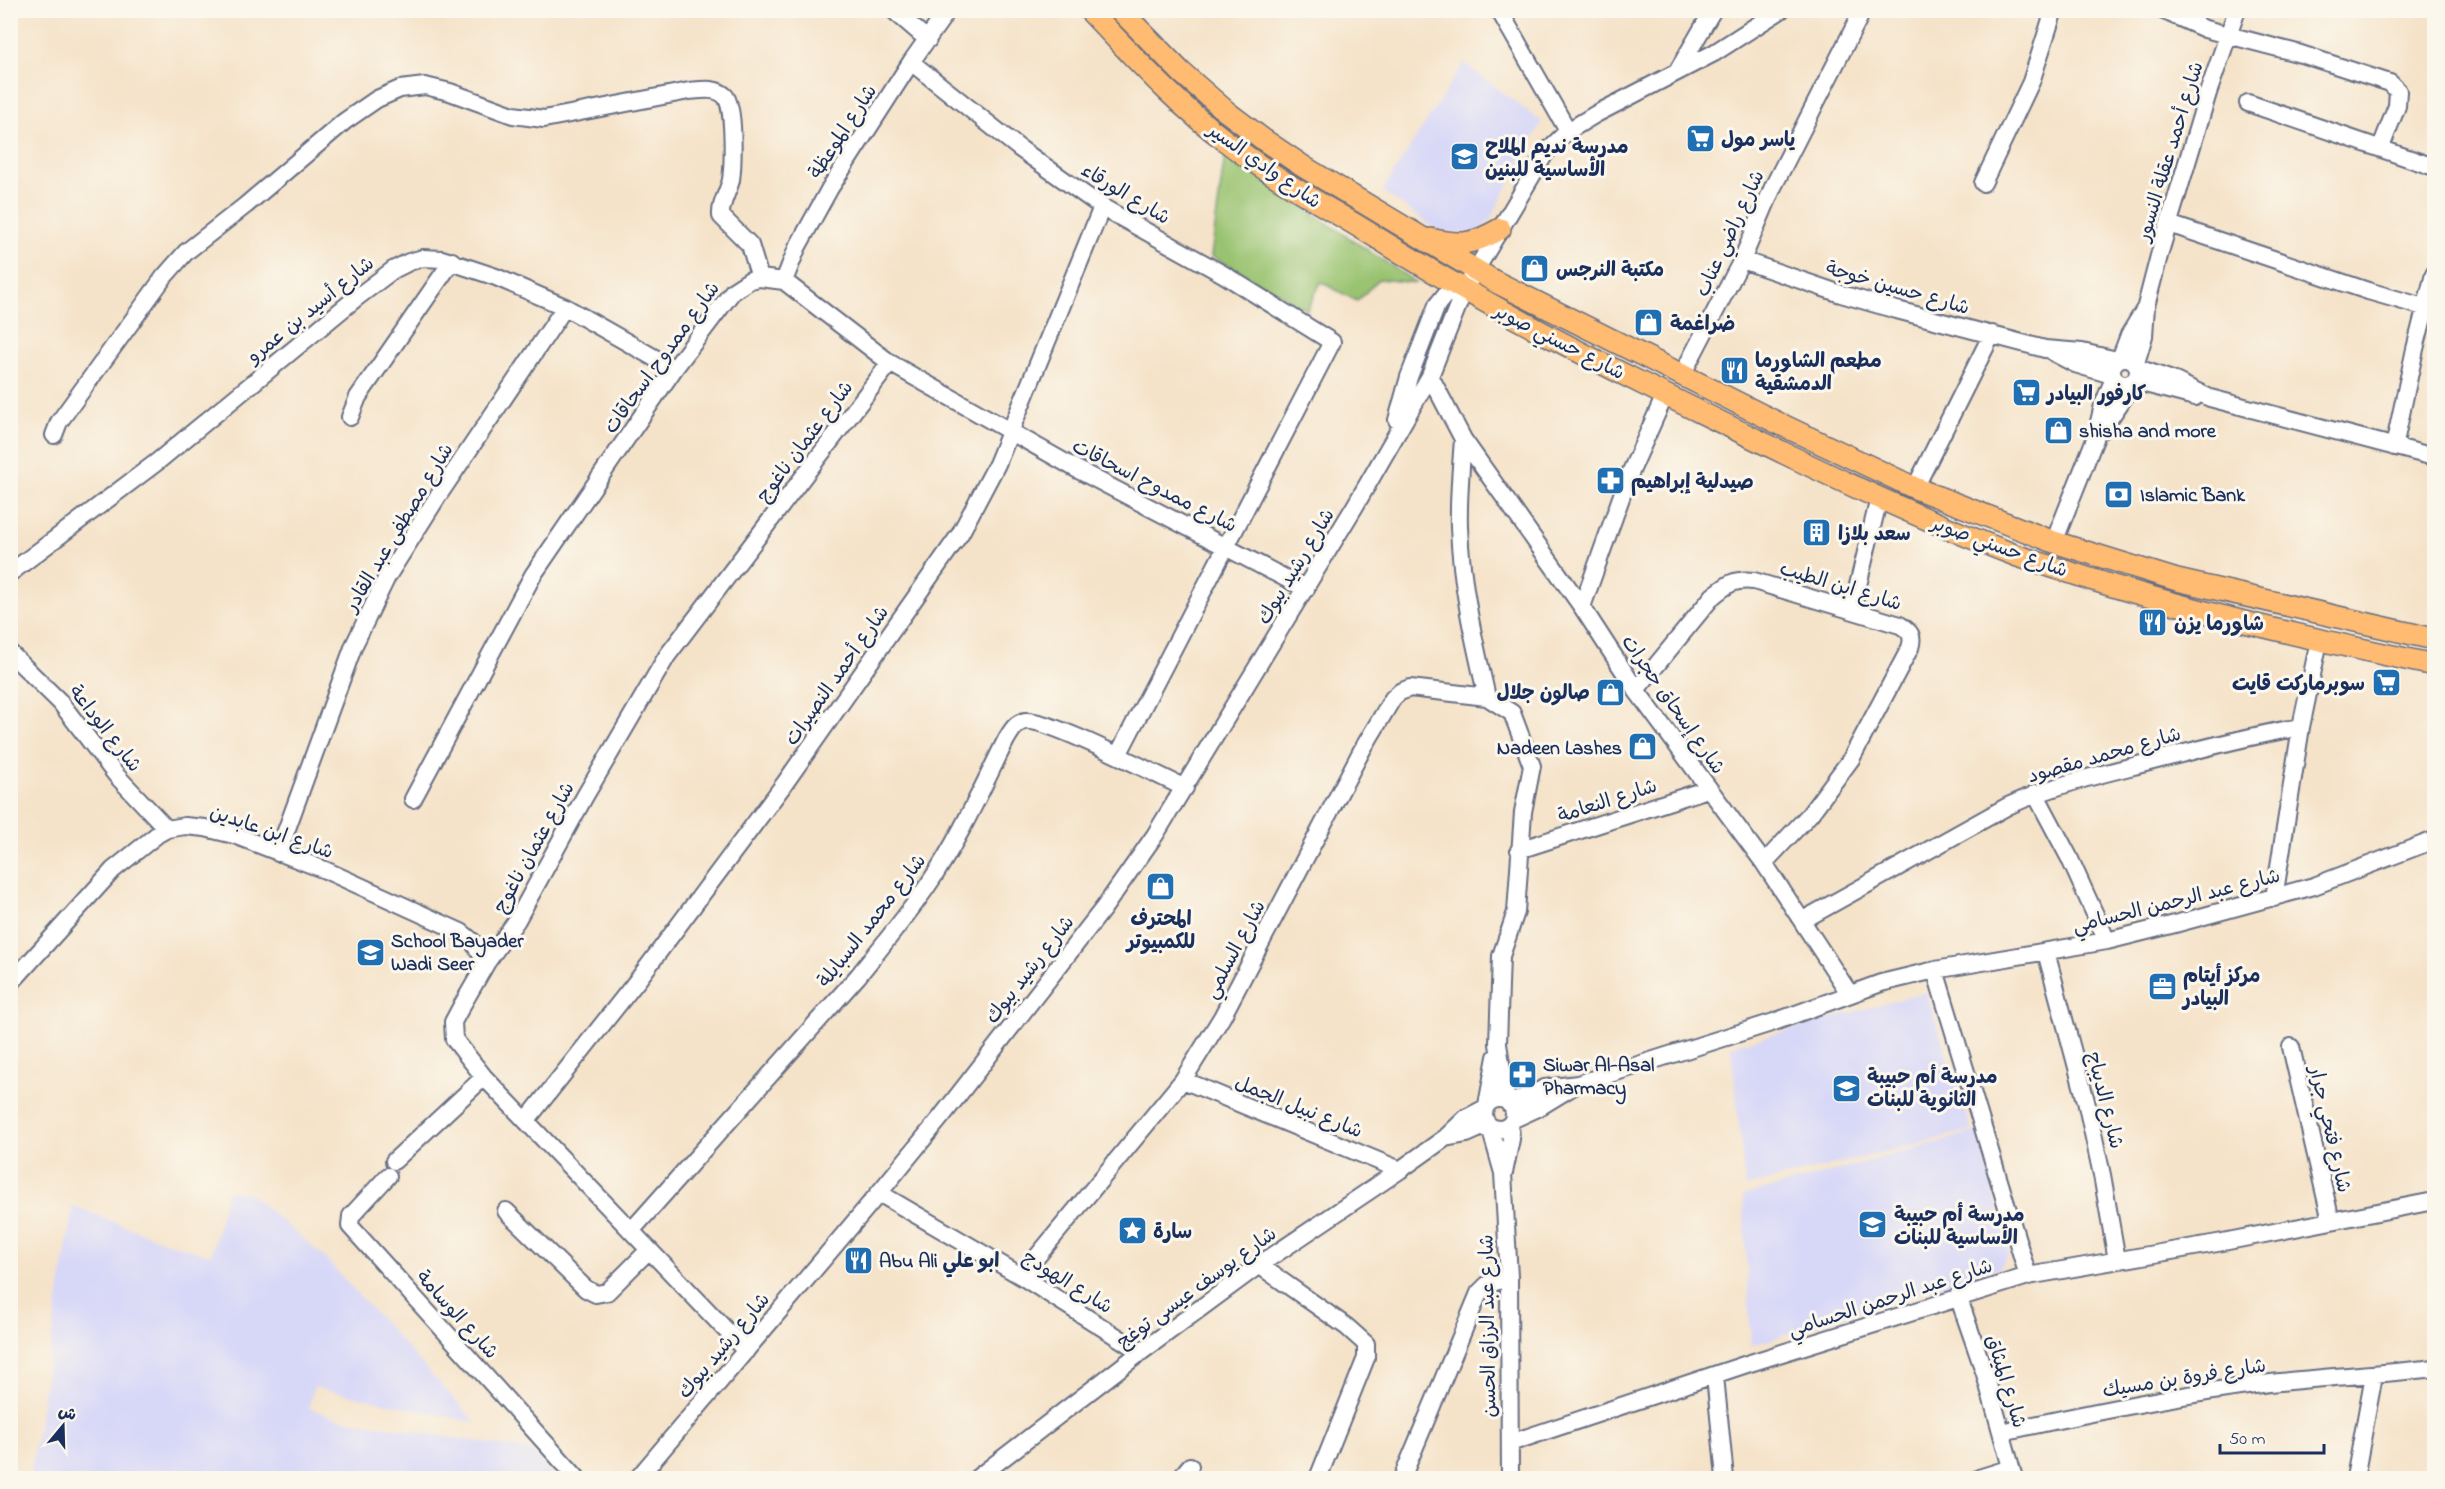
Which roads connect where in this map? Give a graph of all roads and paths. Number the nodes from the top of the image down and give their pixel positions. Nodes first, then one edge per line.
1 (893, 10) edge
2 (948, 10) edge
3 (1089, 10) edge
4 (1120, 10) edge
5 (1499, 10) edge
6 (1713, 10) edge
7 (1781, 10) edge
8 (1863, 10) edge
9 (2054, 10) edge
10 (2162, 10) edge
11 (2237, 10) edge
12 (2227, 36) junction
13 (928, 40) junction
14 (911, 62) junction
15 (1676, 72) junction
16 (2248, 103) dead end
17 (1568, 131) junction
18 (2381, 147) junction
19 (2434, 166) edge
20 (1983, 183) dead end
21 (1102, 207) junction
22 (2169, 224) junction
23 (1500, 229) junction
24 (1418, 236) junction
25 (1742, 260) junction
26 (452, 261) junction
27 (1474, 270) junction
28 (2434, 274) edge
29 (760, 278) junction
30 (784, 281) junction
31 (1464, 290) junction
32 (565, 307) junction
33 (2427, 308) junction
34 (1992, 334) junction
35 (891, 363) junction
36 (674, 369) junction
37 (2125, 371) junction
38 (1430, 376) junction
39 (1681, 377) junction
40 (1665, 394) junction
41 (350, 417) dead end
42 (1010, 432) junction
43 (54, 435) dead end
44 (1463, 439) junction
45 (1392, 441) junction
46 (1827, 447) junction
47 (2394, 447) junction
48 (2434, 458) edge
49 (1818, 469) junction
50 (1915, 488) junction
51 (1879, 498) junction
52 (2054, 542) junction
53 (1227, 546) junction
54 (10, 573) edge
55 (1306, 589) junction
56 (1582, 607) junction
57 (1852, 610) junction
58 (2434, 639) edge
59 (2319, 641) junction
60 (10, 653) edge
61 (2434, 665) edge
62 (1636, 690) junction
63 (1487, 697) junction
64 (2301, 727) junction
65 (1118, 755) junction
66 (1185, 788) junction
67 (1708, 789) junction
68 (2035, 793) junction
69 (413, 799) dead end
70 (167, 829) junction
71 (2434, 840) edge
72 (1519, 850) junction
73 (278, 853) junction
74 (1764, 863) junction
75 (2274, 898) junction
76 (1803, 920) junction
77 (2107, 941) junction
78 (2046, 952) junction
79 (487, 962) junction
80 (1935, 970) junction
81 (10, 984) edge
82 (1849, 993) junction
83 (1498, 1044) junction
84 (2291, 1047) dead end
85 (484, 1077) junction
86 (1183, 1080) junction
87 (1486, 1106) junction
88 (1510, 1112) junction
89 (526, 1121) junction
90 (1489, 1126) junction
91 (1446, 1138) junction
92 (1400, 1170) junction
93 (1503, 1173) junction
94 (879, 1193) junction
95 (2434, 1201) edge
96 (506, 1211) dead end
97 (2331, 1221) junction
98 (631, 1231) junction
99 (649, 1250) junction
100 (2116, 1260) junction
101 (1259, 1265) junction
102 (1021, 1276) junction
103 (2028, 1276) junction
104 (1509, 1277) junction
105 (1958, 1296) junction
106 (746, 1351) junction
107 (1141, 1352) junction
108 (2434, 1368) edge
109 (2374, 1375) junction
110 (1715, 1376) junction
111 (2002, 1432) junction
112 (1510, 1443) junction
113 (2012, 1473) edge
114 (577, 1479) edge
115 (638, 1479) edge
116 (977, 1479) edge
117 (1318, 1479) edge
118 (1402, 1479) edge
119 (1510, 1479) edge
120 (1725, 1479) edge
121 (1979, 1479) edge
122 (2355, 1479) edge

1 - 13 street
2 - 13 street, شارع الموعظة
3 - 31 main road, شارع وادي السير
4 - 24 main road, شارع وادي السير
5 - 17 street
6 - 15 street
7 - 15 street
8 - 25 street, شارع راضي عناب
9 - 20 street
10 - 12 street
11 - 12 street, شارع أحمد عقلة النسور
12 - 18 street
12 - 22 street, شارع أحمد عقلة النسور
13 - 14 street, شارع الموعظة
14 - 21 street, شارع الورقاء
14 - 30 street, شارع الموعظة
15 - 17 street
16 - 18 street
17 - 23 street
18 - 19 street
21 - 42 street, شارع أحمد النصيرات
21 - 53 street, شارع الورقاء
22 - 33 street
22 - 37 street, شارع أحمد عقلة النسور
23 - 24 main road
23 - 27 street
24 - 27 main road, شارع وادي السير
25 - 34 street, شارع حسين خوجة
25 - 39 street, شارع راضي عناب
26 - 32 street, شارع أسيد بن عمرو
26 - 41 street
26 - 54 street, شارع أسيد بن عمرو
27 - 31 street
27 - 39 main road, شارع حسني صوبر
28 - 33 street
29 - 30 street
29 - 36 street, شارع ممدوح اسحاقات
29 - 43 street
30 - 35 street, شارع ممدوح اسحاقات
31 - 38 street, شارع رشيد بيوك
31 - 40 main road, شارع حسني صوبر
31 - 45 street, شارع رشيد بيوك
32 - 36 street, شارع أسيد بن عمرو
32 - 73 street, شارع مصطفى عبد القادر
33 - 47 street
34 - 37 street, شارع حسين خوجة
34 - 50 street
35 - 42 street, شارع ممدوح اسحاقات
35 - 79 street, شارع عثمان ناغوج
36 - 69 street, شارع ممدوح اسحاقات
37 - 47 street, شارع حسين خوجة
37 - 52 street, شارع أحمد عقلة النسور
38 - 44 street, شارع إسحاق حجرات
38 - 45 street, شارع رشيد بيوك
39 - 46 main road, شارع حسني صوبر
40 - 49 main road, شارع حسني صوبر
40 - 56 street
42 - 53 street, شارع ممدوح اسحاقات
42 - 89 street, شارع أحمد النصيرات
44 - 56 street, شارع إسحاق حجرات
44 - 63 street
45 - 55 street, شارع رشيد بيوك
46 - 49 main road
46 - 50 main road, شارع حسني صوبر
47 - 48 street, شارع حسين خوجة
49 - 51 main road, شارع حسني صوبر
50 - 52 main road, شارع حسني صوبر
51 - 57 street
51 - 59 main road, شارع حسني صوبر
52 - 58 main road, شارع حسني صوبر
53 - 55 street, شارع ممدوح اسحاقات
53 - 65 street
55 - 66 street, شارع رشيد بيوك
56 - 62 street, شارع إسحاق حجرات
57 - 62 street, شارع ابن الطيب
57 - 74 street, شارع ابن الطيب
59 - 61 main road, شارع حسني صوبر
59 - 64 street
60 - 70 street, شارع الوداعة
62 - 67 street, شارع إسحاق حجرات
63 - 72 street, شارع عبد الرزاق الحسن
63 - 86 street, شارع السلمي
64 - 68 street, شارع محمد مقصود
64 - 75 street
65 - 66 street, شارع محمد السبايلة
65 - 98 street, شارع محمد السبايلة
66 - 94 street, شارع رشيد بيوك
67 - 72 street, شارع النعامة
67 - 74 street, شارع إسحاق حجرات
68 - 76 street, شارع محمد مقصود
68 - 77 street
70 - 73 street, شارع ابن عابدين
70 - 81 street, شارع ابن عابدين
71 - 75 street, شارع عبد الرحمن الحسامي
72 - 83 street, شارع عبد الرزاق الحسن
73 - 79 street, شارع ابن عابدين
74 - 76 street, شارع إسحاق حجرات
75 - 77 street, شارع عبد الرحمن الحسامي
76 - 82 street, شارع إسحاق حجرات
77 - 78 street, شارع عبد الرحمن الحسامي
78 - 80 street, شارع عبد الرحمن الحسامي
78 - 100 street, شارع الديباج
79 - 85 street, شارع عثمان ناغوج
80 - 82 street, شارع عبد الرحمن الحسامي
80 - 103 street
82 - 88 street, شارع عبد الرحمن الحسامي
83 - 87 street, شارع عبد الرزاق الحسن
83 - 88 street, شارع عبد الرزاق الحسن
84 - 97 street, شارع فتحي جرار
85 - 89 street, شارع عثمان ناغوج
85 - 114 street, شارع الوسامة
86 - 92 street, شارع نبيل الجمل
86 - 102 street, شارع السلمي
87 - 88 street
87 - 90 street
87 - 91 street, شارع يوسف عيسى توغج
88 - 90 street
88 - 93 street, شارع عبد الرزاق الحسن
89 - 98 street, شارع عثمان ناغوج
90 - 91 street, شارع يوسف عيسى توغج
90 - 93 street, شارع عبد الرزاق الحسن
91 - 92 street, شارع يوسف عيسى توغج
92 - 101 street, شارع يوسف عيسى توغج
93 - 104 street, شارع عبد الرزاق الحسن
94 - 102 street, شارع الهودج
94 - 106 street, شارع رشيد بيوك
95 - 97 street, شارع عبد الرحمن الحسامي
96 - 99 street
97 - 100 street, شارع عبد الرحمن الحسامي
98 - 99 street, شارع عثمان ناغوج
99 - 106 street, شارع عثمان ناغوج
100 - 103 street, شارع عبد الرحمن الحسامي
101 - 107 street, شارع يوسف عيسى توغج
101 - 117 street
102 - 107 street, شارع الهودج
103 - 105 street, شارع عبد الرحمن الحسامي
104 - 112 street, شارع عبد الرزاق الحسن
104 - 118 street
105 - 110 street, شارع عبد الرحمن الحسامي
105 - 111 street, شارع الميثاق
106 - 115 street, شارع رشيد بيوك
107 - 116 street, شارع يوسف عيسى توغج
108 - 109 street, شارع فروة بن مسيك
109 - 111 street, شارع فروة بن مسيك
109 - 122 street
110 - 112 street, شارع عبد الرحمن الحسامي
110 - 120 street
111 - 113 street, شارع الميثاق
112 - 119 street, شارع عبد الرزاق الحسن
113 - 121 street

